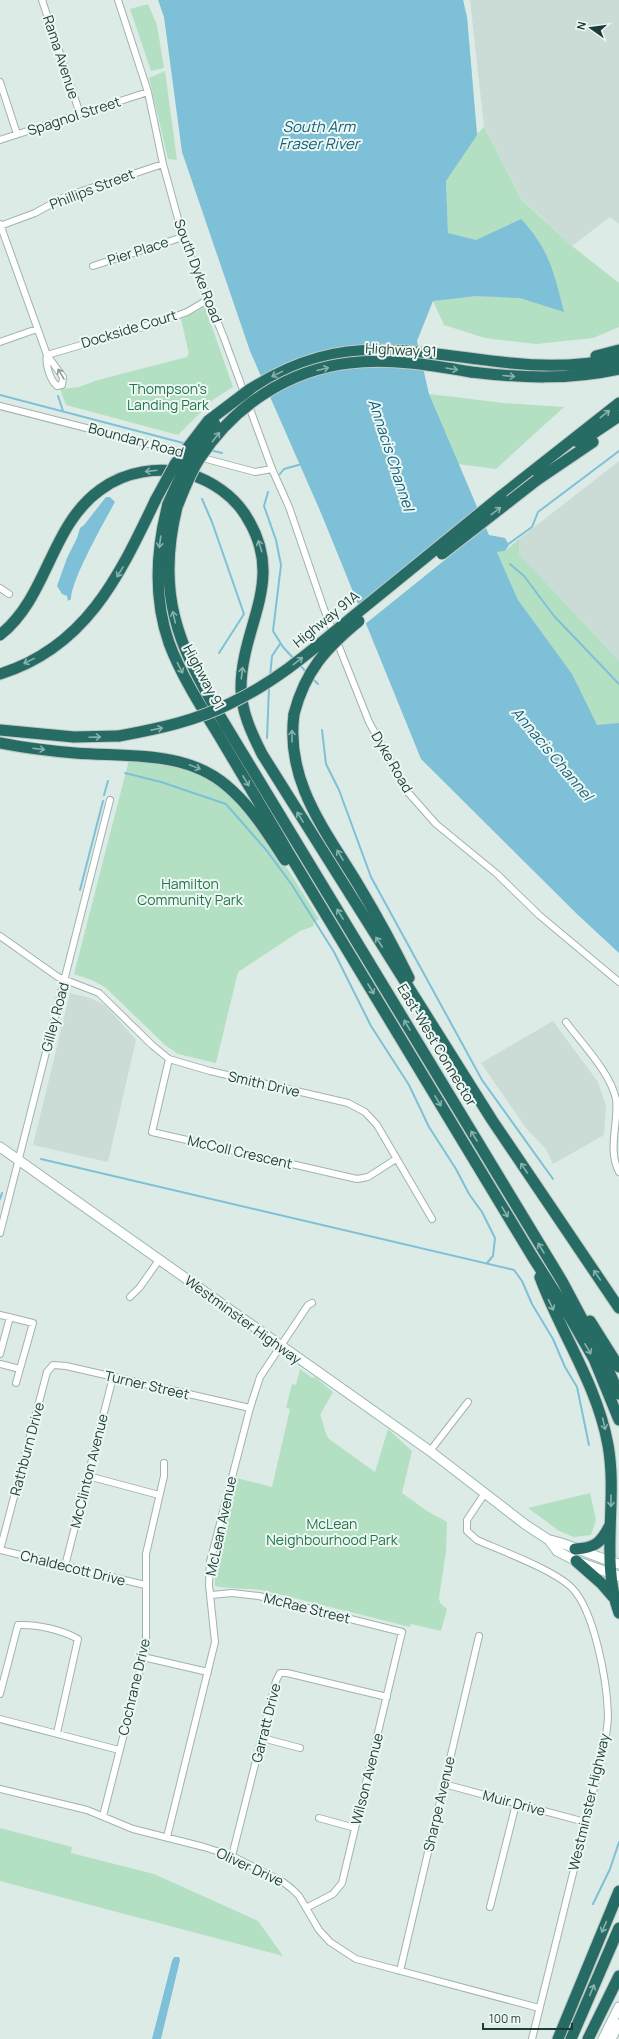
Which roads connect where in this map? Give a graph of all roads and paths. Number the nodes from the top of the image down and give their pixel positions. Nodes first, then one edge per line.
1 (42, 0) edge
2 (118, 0) edge
3 (0, 82) edge
4 (148, 92) junction
5 (80, 114) junction
6 (17, 134) junction
7 (0, 140) edge
8 (164, 164) junction
9 (0, 225) edge
10 (183, 237) junction
11 (93, 266) dead end
12 (209, 299) junction
13 (37, 329) junction
14 (0, 342) edge
15 (619, 350) edge
16 (46, 354) junction
17 (619, 358) edge
18 (569, 364) junction
19 (619, 369) edge
20 (238, 398) junction
21 (619, 403) edge
22 (0, 406) edge
23 (619, 416) edge
24 (619, 424) edge
25 (272, 469) junction
26 (534, 477) junction
27 (173, 506) junction
28 (0, 588) edge
29 (9, 594) dead end
30 (0, 635) edge
31 (0, 674) edge
32 (220, 716) joint
33 (0, 730) edge
34 (0, 743) edge
35 (110, 800) dead end
36 (0, 936) edge
37 (351, 956) junction
38 (65, 980) junction
39 (619, 982) edge
40 (566, 1022) dead end
41 (438, 1033) junction
42 (170, 1059) junction
43 (0, 1147) edge
44 (396, 1159) junction
45 (18, 1160) junction
46 (619, 1172) edge
47 (432, 1219) dead end
48 (0, 1233) edge
49 (532, 1256) junction
50 (159, 1260) junction
51 (562, 1281) junction
52 (130, 1297) dead end
53 (312, 1303) dead end
54 (619, 1308) edge
55 (0, 1315) edge
56 (10, 1317) junction
57 (281, 1346) junction
58 (0, 1354) edge
59 (0, 1364) edge
60 (619, 1367) edge
61 (20, 1369) junction
62 (47, 1372) joint
63 (113, 1377) junction
64 (16, 1383) dead end
65 (619, 1394) edge
66 (468, 1402) dead end
67 (250, 1408) junction
68 (619, 1420) edge
69 (430, 1451) junction
70 (164, 1463) dead end
71 (88, 1476) junction
72 (485, 1493) junction
73 (159, 1495) junction
74 (611, 1523) junction
75 (549, 1540) junction
76 (575, 1549) junction
77 (0, 1550) edge
78 (576, 1561) junction
79 (615, 1563) edge
80 (65, 1566) junction
81 (616, 1575) edge
82 (145, 1585) junction
83 (211, 1595) junction
84 (613, 1597) junction
85 (619, 1613) edge
86 (402, 1632) joint
87 (479, 1636) dead end
88 (143, 1657) junction
89 (208, 1672) junction
90 (0, 1694) edge
91 (387, 1697) junction
92 (0, 1719) edge
93 (57, 1733) junction
94 (262, 1738) junction
95 (300, 1748) dead end
96 (119, 1750) junction
97 (444, 1784) junction
98 (0, 1789) edge
99 (516, 1804) junction
100 (103, 1816) junction
101 (319, 1818) dead end
102 (585, 1822) junction
103 (355, 1828) junction
104 (167, 1837) junction
105 (232, 1856) junction
106 (619, 1891) edge
107 (490, 1907) dead end
108 (306, 1908) junction
109 (619, 1929) edge
110 (400, 1971) junction
111 (619, 1976) edge
112 (619, 2007) edge
113 (539, 2008) junction
114 (619, 2024) edge
115 (614, 2037) edge
116 (532, 2039) edge
117 (558, 2039) edge
118 (571, 2039) edge
119 (588, 2039) edge
120 (603, 2039) edge

1 - 5 street, Rama Avenue
2 - 4 street, South Dyke Road
3 - 6 street
4 - 5 street, Spagnol Street
4 - 8 street, South Dyke Road
5 - 6 street, Spagnol Street
6 - 7 street, Spagnol Street
8 - 9 street, Phillips Street
8 - 10 street, South Dyke Road
9 - 13 street
10 - 11 street, Pier Place
10 - 12 street, South Dyke Road
12 - 16 street, Dockside Court
12 - 25 street, South Dyke Road
13 - 14 street
13 - 16 street
15 - 18 highway
16 -> 16 street
17 - 18 highway, Highway 91
18 -> 20 highway, Highway 91, bridge
27 -> 19 highway, Highway 91, bridge
20 - 27 highway, Highway 91, bridge
20 -> 31 highway, bridge
26 -> 21 highway, Highway 91A
22 - 25 street, Boundary Road
23 - 26 highway
24 - 26 highway
25 - 39 street, Dyke Road
33 -> 26 highway, Highway 91A, bridge
41 -> 26 highway, bridge
32 -> 27 highway, Highway 91
27 -> 37 highway, Highway 91
28 - 29 street
41 -> 30 highway
51 -> 32 highway, East-West Connector
34 -> 37 highway
35 - 38 street, Gilley Road
36 - 38 street, Smith Drive
37 -> 49 highway, East-West Connector
38 - 42 street, Smith Drive
38 - 45 street, Gilley Road
40 - 46 street
54 -> 41 highway
42 - 44 street, Smith Drive
42 - 44 street, McColl Crescent
43 - 45 main road, Westminster Highway
44 - 47 street, Smith Drive
45 - 48 street, Gilley Road
45 - 50 main road, Westminster Highway
49 -> 68 highway, East-West Connector
49 -> 74 highway
50 - 52 street
50 - 57 main road, Westminster Highway
51 - 60 highway
51 - 65 highway, East-West Connector
53 - 57 street, McLean Avenue
55 - 56 street
56 - 58 street
56 - 61 street
57 - 67 street, McLean Avenue
57 - 69 main road, Westminster Highway
59 - 61 street
61 - 64 street
62 - 63 street, Turner Street
62 - 77 street, Rathburn Drive
63 - 67 street, Turner Street
63 - 71 street, McClinton Avenue
66 - 69 street
67 - 83 street, McLean Avenue
69 - 72 main road, Westminster Highway
70 - 73 street, Cochrane Drive
71 - 73 street
71 - 80 street, McClinton Avenue
72 - 75 main road, Westminster Highway
72 - 102 street, Westminster Highway
73 - 82 street, Cochrane Drive
74 - 76 highway
74 - 79 highway
75 - 76 main road, Westminster Highway
75 - 78 main road, Westminster Highway
76 - 79 main road, Westminster Highway
77 - 80 street, Chaldecott Drive
78 - 81 main road, Westminster Highway
78 - 84 highway
79 - 81 highway
80 - 82 street, Chaldecott Drive
81 - 84 highway
82 - 88 street, Cochrane Drive
83 - 86 street, McRae Street
83 - 89 street, McLean Avenue
84 - 85 highway
86 - 91 street, Wilson Avenue
87 - 97 street, Sharpe Avenue
88 - 89 street
88 - 96 street, Cochrane Drive
89 - 104 street, McLean Avenue
90 - 93 street
91 - 94 street, Garratt Drive
91 - 103 street, Wilson Avenue
92 - 93 street
93 - 96 street
94 - 95 street
94 - 105 street, Garratt Drive
96 - 100 street, Cochrane Drive
97 - 99 street, Muir Drive
97 - 110 street, Sharpe Avenue
98 - 100 street, Oliver Drive
99 - 102 street, Muir Drive
99 - 107 street
100 - 104 street, Oliver Drive
101 - 103 street
102 - 113 street, Westminster Highway
103 - 108 street, Wilson Avenue
104 - 105 street, Oliver Drive
105 - 108 street, Oliver Drive
106 -> 117 highway
108 - 110 street, Oliver Drive
118 -> 109 highway
110 - 113 street, Oliver Drive
111 - 119 highway
112 - 120 main road
113 - 116 street, Westminster Highway
114 - 115 main road

